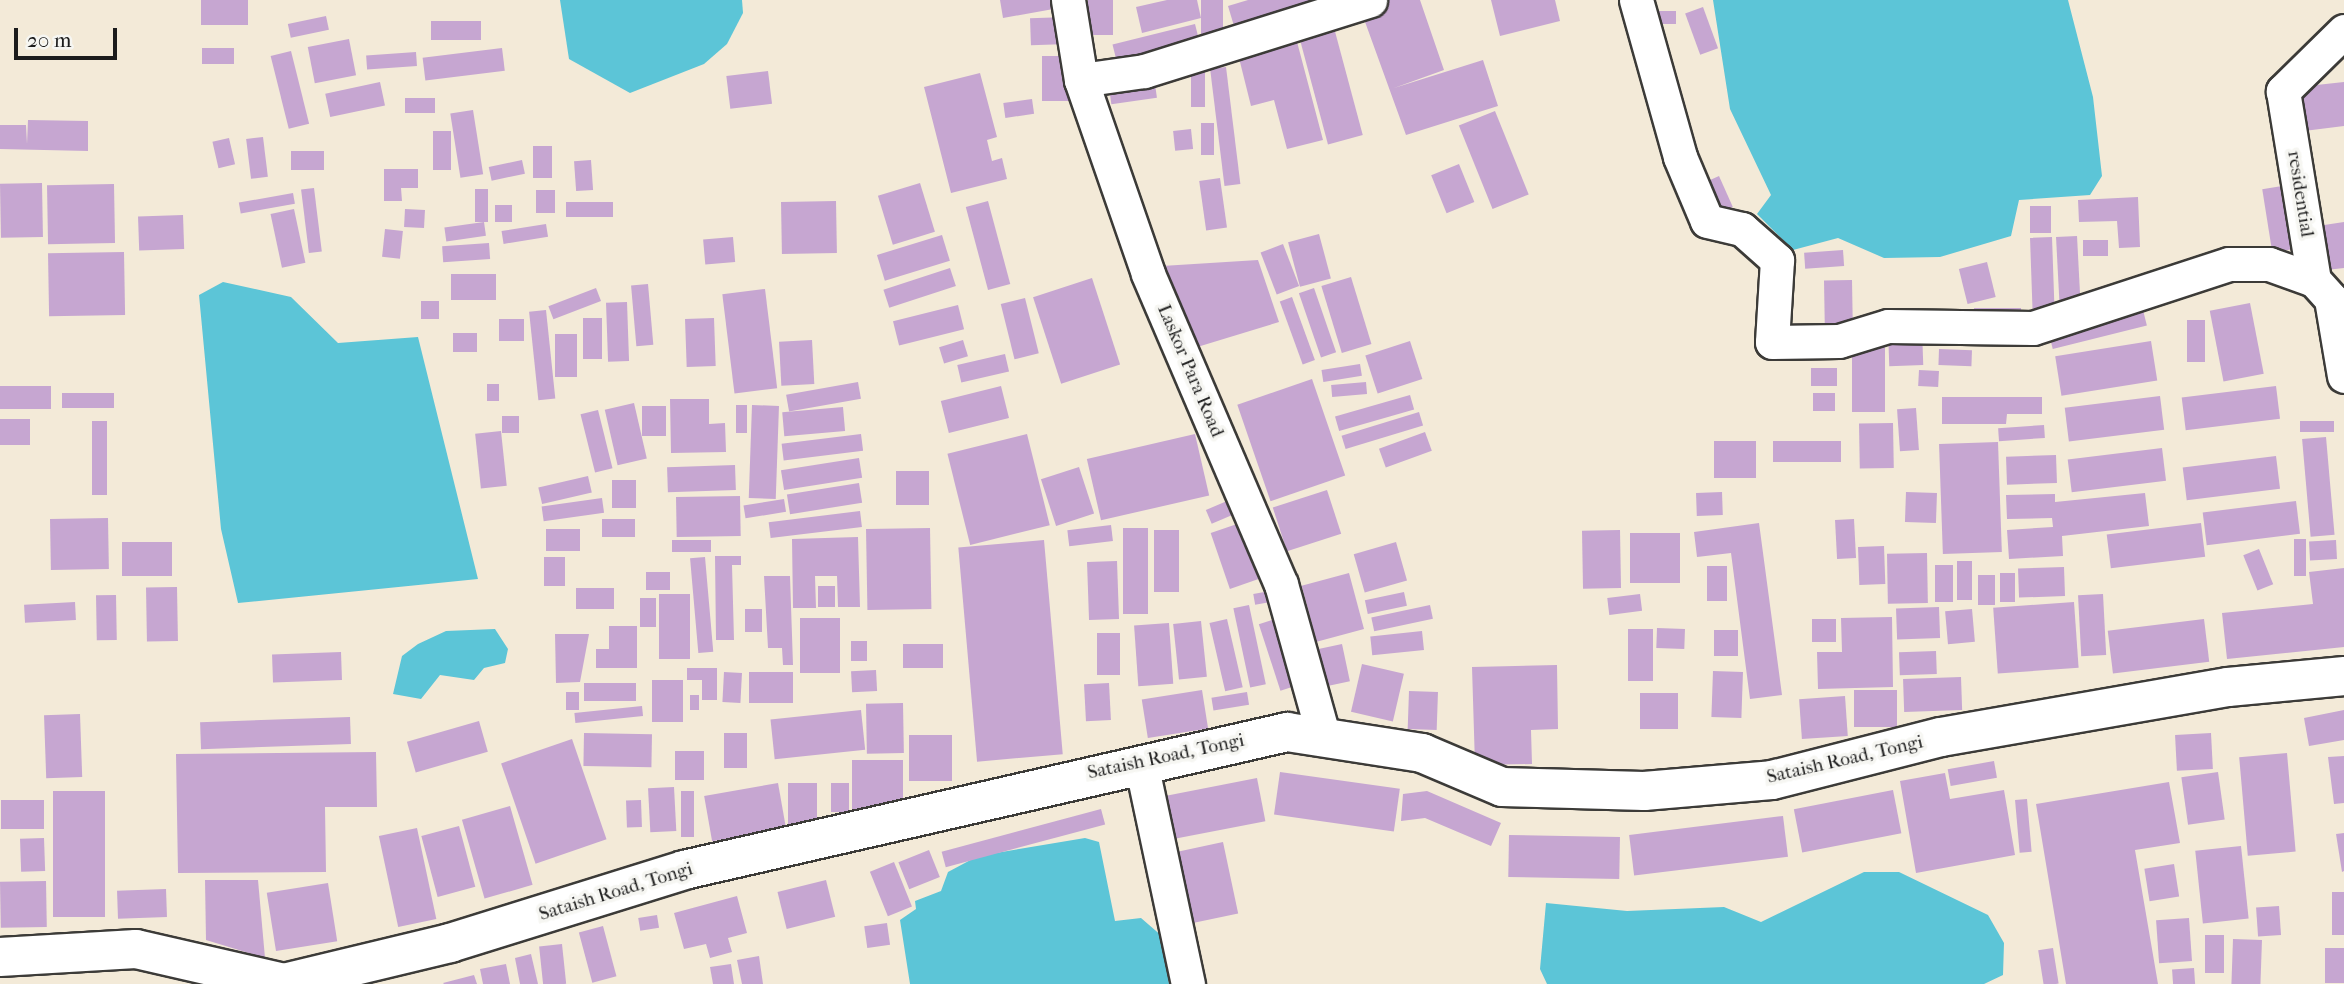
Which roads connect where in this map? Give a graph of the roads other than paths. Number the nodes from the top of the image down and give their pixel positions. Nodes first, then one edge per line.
1 (1068, 0) edge
2 (1370, 0) edge
3 (1636, 0) edge
4 (2344, 31) edge
5 (1081, 80) junction
6 (2314, 280) junction
7 (2344, 376) edge
8 (2344, 676) edge
9 (1324, 738) junction
10 (1141, 762) junction
11 (0, 957) edge
12 (1188, 984) edge

1 - 5 street, Laskor Para Road
2 - 5 street
3 - 6 street
4 - 6 street, residential
5 - 9 street, Laskor Para Road
6 - 7 street, residential
8 - 9 street, Sataish Road, Tongi
9 - 10 street, Sataish Road, Tongi
10 - 11 street, Sataish Road, Tongi
10 - 12 street

